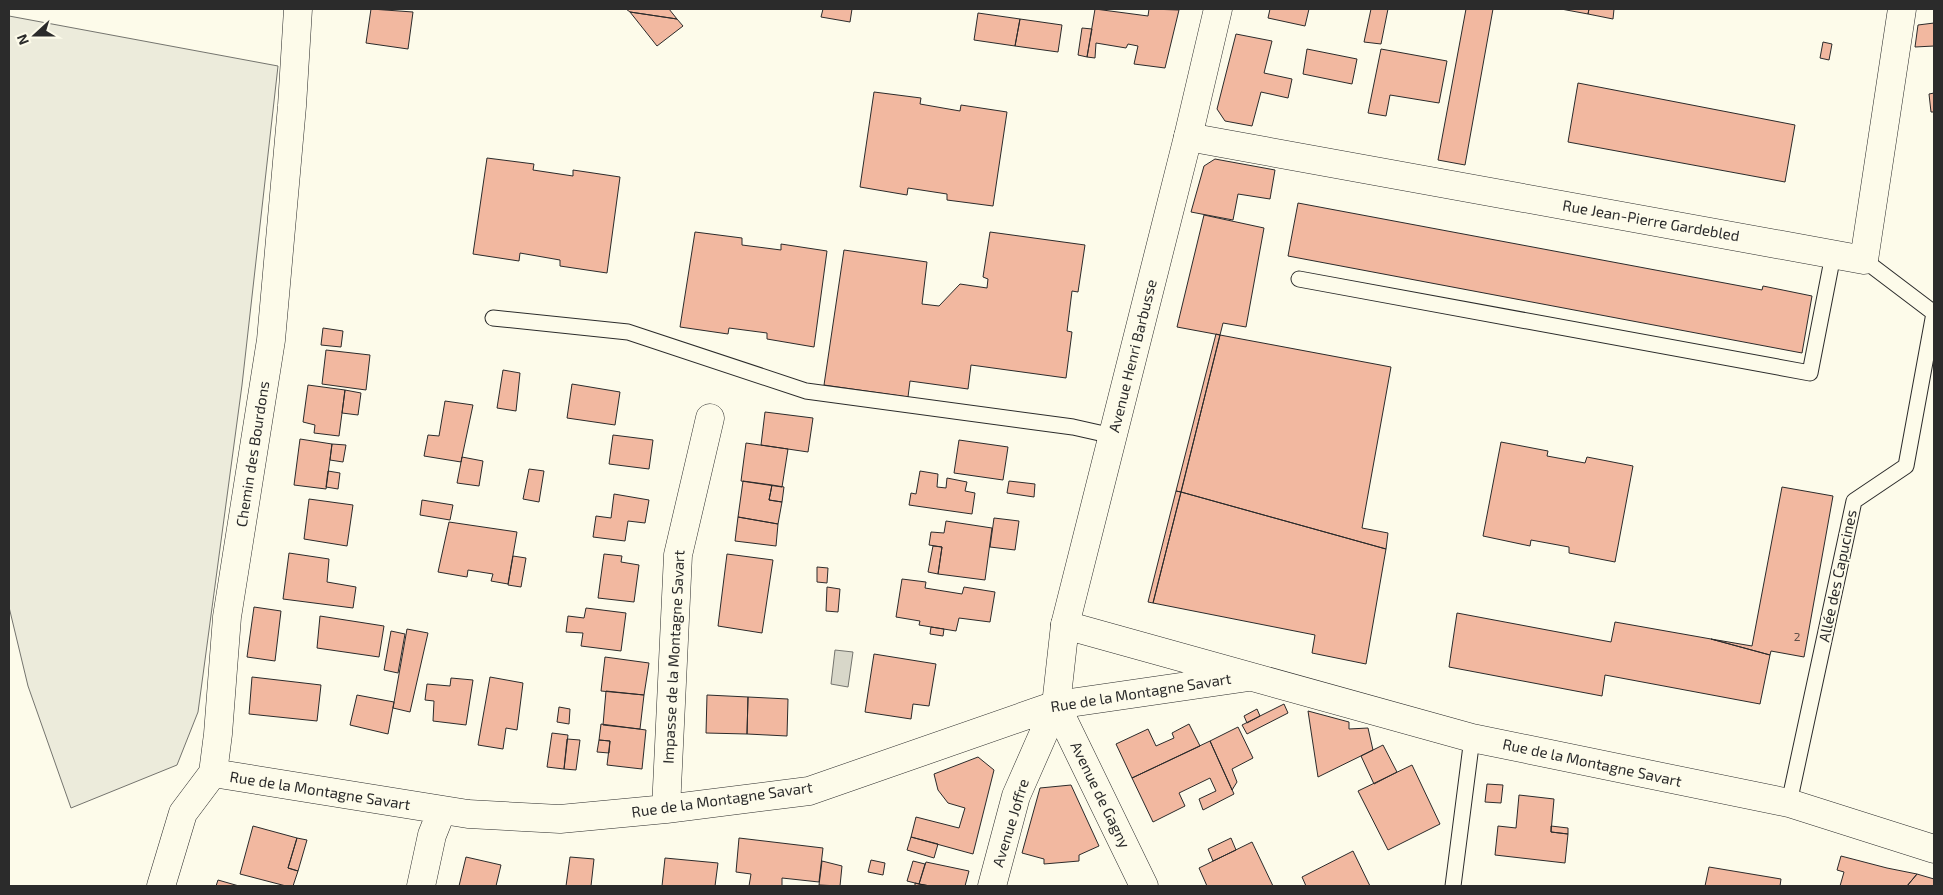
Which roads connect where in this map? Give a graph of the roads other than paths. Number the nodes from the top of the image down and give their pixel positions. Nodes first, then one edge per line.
1 (298, 9) edge
2 (1218, 9) edge
3 (1902, 9) edge
4 (1188, 137) junction
5 (1833, 254) junction
6 (1864, 260) junction
7 (1300, 279) dead end
8 (494, 318) dead end
9 (710, 418) dead end
10 (1113, 436) junction
11 (1065, 625) junction
12 (1249, 677) junction
13 (1056, 704) junction
14 (1472, 738) junction
15 (213, 773) junction
16 (1789, 803) junction
17 (442, 810) junction
18 (666, 810) junction
19 (1934, 850) edge
20 (161, 886) edge
21 (421, 886) edge
22 (992, 886) edge
23 (1144, 886) edge
24 (1453, 886) edge

1 - 15 street, Chemin des Bourdons
2 - 4 street, Avenue Henri Barbusse
3 - 6 street
4 - 5 street, Rue Jean-Pierre Gardebled
4 - 10 street, Avenue Henri Barbusse
5 - 6 street, Rue Jean-Pierre Gardebled
5 - 7 lane
6 - 16 lane, Allée des Capucines
8 - 10 lane
9 - 18 street, Impasse de la Montagne Savart
10 - 11 street, Avenue Henri Barbusse
11 - 12 street, Rue de la Montagne Savart
11 - 13 street, Avenue Henri Barbusse
12 - 13 street, Rue de la Montagne Savart
12 - 14 street, Rue de la Montagne Savart
13 - 18 street, Rue de la Montagne Savart
13 - 22 street, Avenue Joffre
13 - 23 street, Avenue de Gagny
14 - 16 street, Rue de la Montagne Savart
14 - 24 lane
15 - 17 street, Rue de la Montagne Savart
15 - 20 street
16 - 19 street, Rue de la Montagne Savart
17 - 18 street, Rue de la Montagne Savart
17 - 21 street

